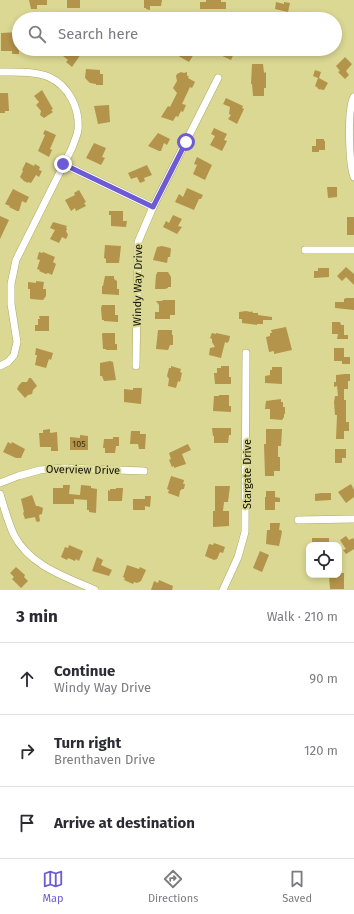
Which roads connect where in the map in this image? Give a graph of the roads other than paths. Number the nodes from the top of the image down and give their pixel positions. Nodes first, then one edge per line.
1 (0, 72) edge
2 (218, 78) dead end
3 (354, 97) edge
4 (63, 164) junction
5 (354, 177) edge
6 (153, 207) junction
7 (305, 250) dead end
8 (354, 250) edge
9 (246, 353) dead end
10 (0, 366) edge
11 (136, 366) dead end
12 (144, 471) dead end
13 (0, 484) edge
14 (0, 494) edge
15 (298, 520) dead end
16 (354, 520) edge
17 (95, 590) edge
18 (223, 590) edge

1 - 4 street
2 - 6 street, Windy Way Drive
3 - 5 street
4 - 6 street
4 - 10 street
6 - 11 street, Windy Way Drive
7 - 8 street
9 - 18 street, Stargate Drive
12 - 13 street, Overview Drive
14 - 17 street
15 - 16 street

